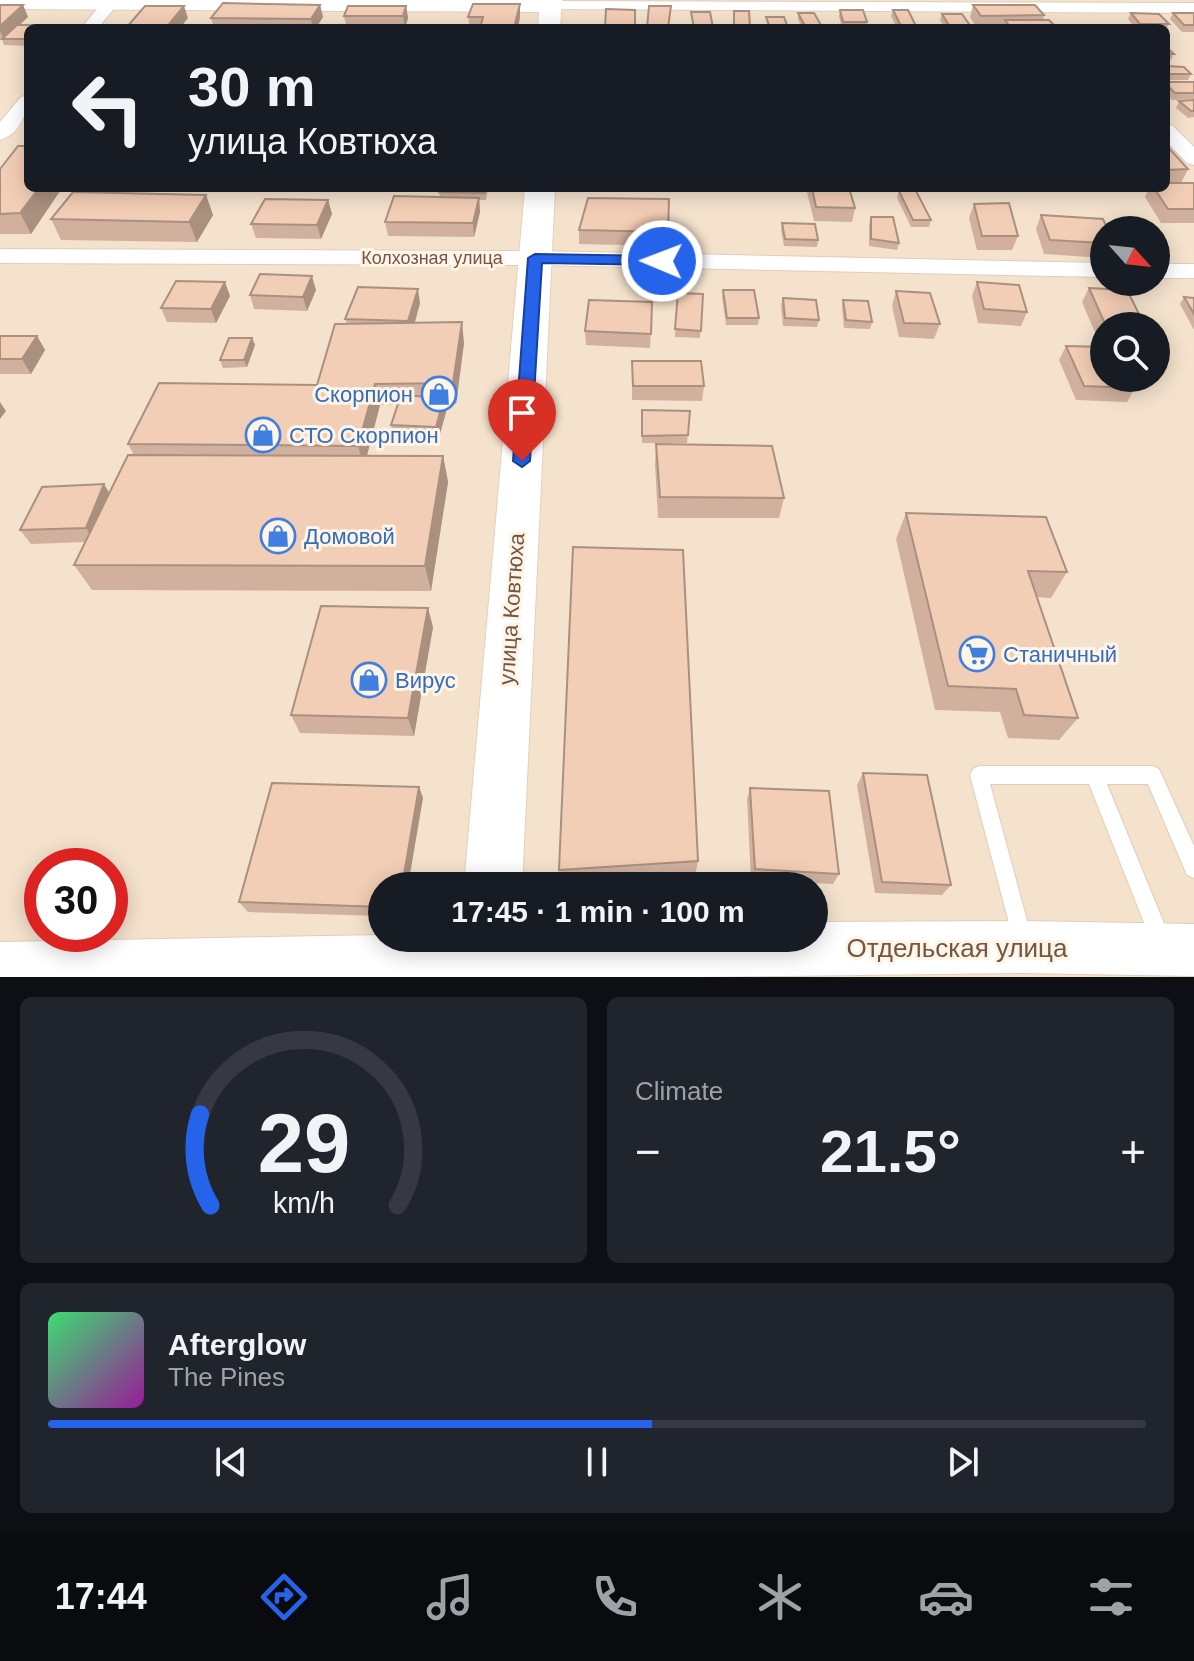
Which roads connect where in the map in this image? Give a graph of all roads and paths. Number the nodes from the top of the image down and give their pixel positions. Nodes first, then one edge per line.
1 (111, 2) edge
2 (0, 3) edge
3 (842, 4) edge
4 (887, 4) edge
5 (1044, 4) edge
6 (824, 7) junction
7 (1194, 8) edge
8 (550, 11) edge
9 (92, 24) edge
10 (830, 24) edge
11 (1063, 24) edge
12 (24, 104) edge
13 (7, 117) edge
14 (0, 134) edge
15 (1170, 134) edge
16 (1194, 159) edge
17 (540, 192) edge
18 (0, 256) edge
19 (535, 258) junction
20 (1090, 270) edge
21 (1170, 271) edge
22 (1194, 271) edge
23 (1095, 775) junction
24 (1194, 868) edge
25 (494, 872) edge
26 (1024, 947) junction
27 (1179, 950) edge
28 (488, 958) edge
29 (0, 969) edge

1 - 2 street
1 - 8 street
1 - 9 street
3 - 4 street
3 - 6 street
4 - 5 street
5 - 7 street
5 - 11 street
6 - 8 street
6 - 10 street
12 - 13 street
13 - 14 street
15 - 16 street
17 - 19 main road, улица Ковтюха
18 - 19 street, Колхозная улица
19 - 20 street, Колхозная улица
19 - 25 main road, улица Ковтюха
21 - 22 street
23 - 24 lane
23 - 26 lane
23 - 27 lane
26 - 27 street, Отдельская улица
26 - 28 street, Отдельская улица
28 - 29 street, Отдельская улица

